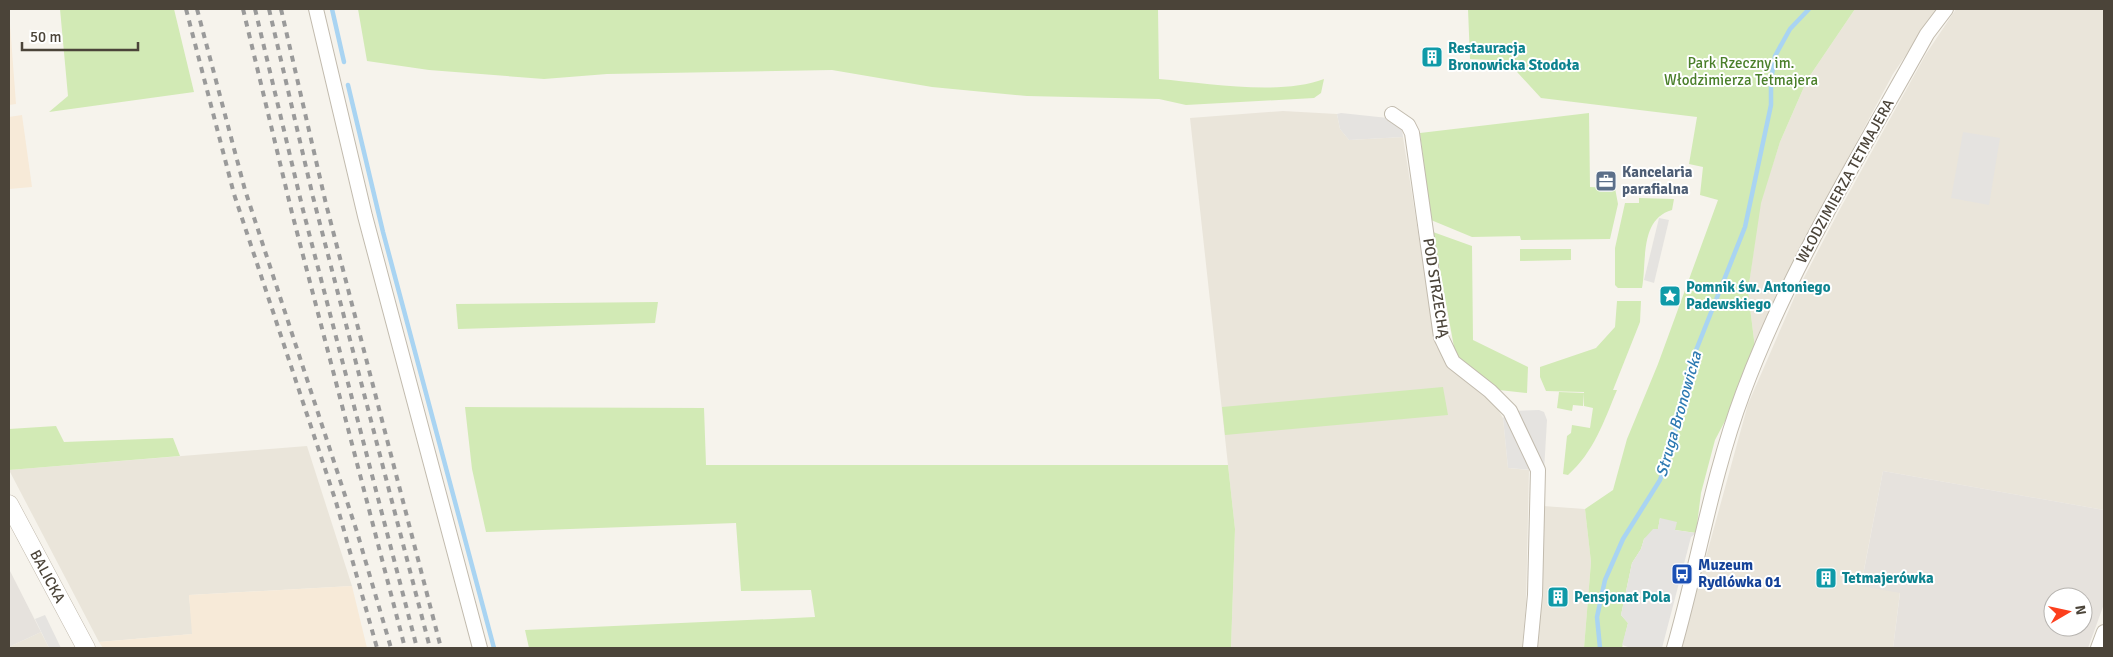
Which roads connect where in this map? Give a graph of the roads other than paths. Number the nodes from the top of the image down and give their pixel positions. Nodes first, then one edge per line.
1 (316, 9) edge
2 (1946, 9) edge
3 (1392, 114) dead end
4 (9, 504) edge
5 (2104, 632) edge
6 (86, 648) edge
7 (480, 648) edge
8 (1530, 648) edge
9 (1674, 648) edge
10 (2098, 648) edge

1 - 7 street
2 - 9 street, WŁODZIMIERZA TETMAJERA
3 - 8 street, POD STRZECHĄ
4 - 6 street, BALICKA
5 - 10 street

